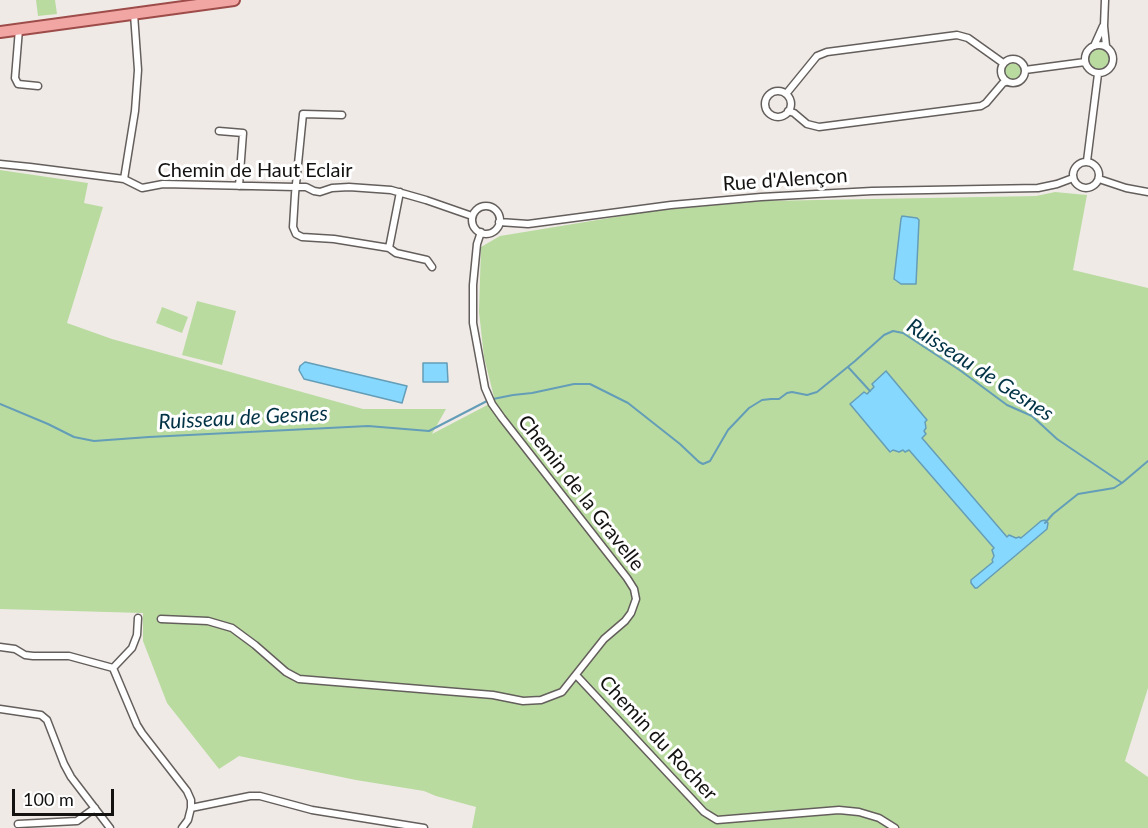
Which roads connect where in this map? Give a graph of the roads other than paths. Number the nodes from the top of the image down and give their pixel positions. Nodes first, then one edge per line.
1 (234, 0) edge
2 (1105, 0) edge
3 (134, 13) junction
4 (1104, 26) junction
5 (19, 29) junction
6 (0, 32) edge
7 (1094, 46) junction
8 (1107, 46) junction
9 (1085, 62) junction
10 (1003, 63) junction
11 (1025, 70) junction
12 (1098, 74) junction
13 (1006, 82) junction
14 (38, 86) dead end
15 (786, 94) junction
16 (788, 111) junction
17 (342, 115) dead end
18 (219, 131) dead end
19 (1087, 162) junction
20 (0, 164) edge
21 (1073, 178) junction
22 (1099, 179) junction
23 (124, 180) junction
24 (239, 186) junction
25 (296, 187) junction
26 (400, 192) junction
27 (1148, 192) edge
28 (472, 216) junction
29 (499, 222) junction
30 (481, 232) junction
31 (389, 248) junction
32 (432, 267) dead end
33 (138, 618) dead end
34 (161, 619) dead end
35 (0, 647) edge
36 (113, 668) junction
37 (576, 675) junction
38 (0, 709) edge
39 (94, 808) junction
40 (191, 808) junction
41 (18, 824) dead end
42 (110, 828) edge
43 (182, 828) edge
44 (424, 828) edge
45 (895, 828) edge

1 - 3 main road
2 - 4 street
3 - 5 main road
3 - 23 street
4 - 7 street
4 - 8 street
5 - 6 main road
5 - 14 street
7 - 8 street
7 - 9 street
8 - 12 street
9 - 11 street
9 - 12 street
10 - 11 street
10 - 13 street
10 - 15 street
11 - 13 street
12 - 19 street
13 - 16 street
15 - 16 street
15 - 16 street
17 - 25 street
18 - 24 street
19 - 21 street
19 - 22 street
20 - 23 street, Chemin de Haut Eclair
21 - 22 street
21 - 29 street, Rue d'Alençon
22 - 27 street
23 - 24 street, Chemin de Haut Eclair
24 - 25 street, Chemin de Haut Eclair
25 - 26 street, Chemin de Haut Eclair
25 - 31 street
26 - 28 street, Chemin de Haut Eclair
26 - 31 street
28 - 29 street
28 - 30 street
29 - 30 street
30 - 37 street, Chemin de la Gravelle
31 - 32 street
33 - 36 street
34 - 37 street, Chemin de la Gravelle
35 - 36 street
36 - 40 street
37 - 45 street, Chemin du Rocher
38 - 39 street
39 - 41 street
39 - 42 street
40 - 43 street
40 - 44 street

